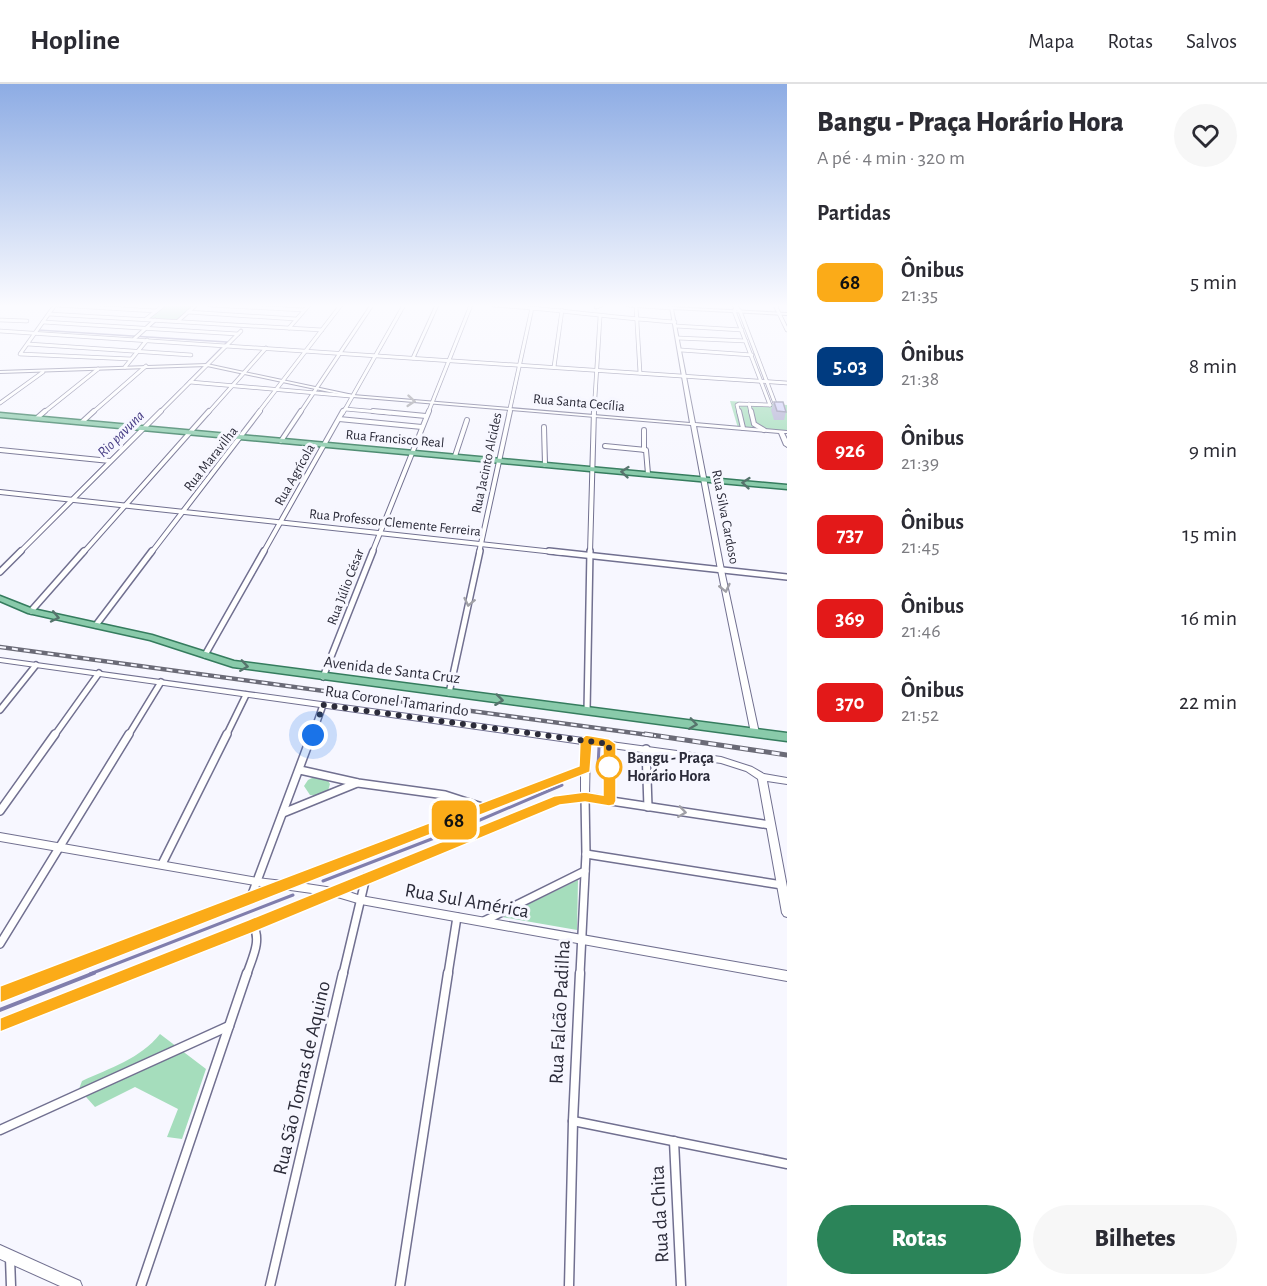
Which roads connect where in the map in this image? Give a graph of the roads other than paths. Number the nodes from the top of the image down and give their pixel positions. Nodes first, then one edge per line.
1 (129, 361) edge
2 (211, 361) edge
3 (254, 361) edge
4 (299, 361) edge
5 (335, 361) edge
6 (373, 361) edge
7 (449, 361) edge
8 (468, 361) edge
9 (555, 361) edge
10 (596, 361) edge
11 (640, 361) edge
12 (683, 361) edge
13 (753, 361) edge
14 (758, 361) edge
15 (519, 364) junction
16 (207, 365) junction
17 (146, 366) junction
18 (125, 367) junction
19 (554, 367) junction
20 (98, 369) junction
21 (595, 370) junction
22 (0, 372) edge
23 (43, 372) junction
24 (244, 372) junction
25 (640, 373) junction
26 (686, 376) junction
27 (284, 380) junction
28 (760, 381) junction
29 (190, 382) junction
30 (766, 382) junction
31 (787, 383) edge
32 (230, 386) junction
33 (317, 387) junction
34 (276, 390) junction
35 (313, 393) junction
36 (353, 396) junction
37 (0, 403) edge
38 (432, 403) junction
39 (749, 404) junction
40 (770, 405) junction
41 (776, 406) junction
42 (787, 407) edge
43 (345, 409) junction
44 (511, 409) junction
45 (375, 411) junction
46 (399, 414) junction
47 (0, 415) edge
48 (426, 416) junction
49 (595, 416) junction
50 (37, 418) junction
51 (339, 420) junction
52 (467, 420) dead end
53 (82, 422) junction
54 (369, 422) junction
55 (393, 424) junction
56 (694, 424) junction
57 (422, 427) junction
58 (544, 427) dead end
59 (143, 428) junction
60 (743, 428) junction
61 (644, 430) dead end
62 (764, 430) junction
63 (189, 432) junction
64 (784, 432) edge
65 (241, 437) junction
66 (281, 441) junction
67 (324, 444) junction
68 (787, 445) edge
69 (605, 446) dead end
70 (0, 450) edge
71 (644, 450) junction
72 (411, 453) junction
73 (455, 456) junction
74 (109, 461) junction
75 (500, 461) junction
76 (545, 465) junction
77 (592, 469) junction
78 (648, 474) junction
79 (704, 479) junction
80 (787, 487) edge
81 (0, 492) edge
82 (70, 499) junction
83 (124, 506) junction
84 (182, 512) junction
85 (280, 523) junction
86 (380, 533) junction
87 (481, 544) junction
88 (589, 556) junction
89 (721, 570) junction
90 (0, 572) edge
91 (787, 577) edge
92 (0, 598) edge
93 (31, 611) junction
94 (96, 625) junction
95 (205, 655) junction
96 (0, 660) edge
97 (36, 665) junction
98 (99, 673) junction
99 (323, 676) junction
100 (161, 682) junction
101 (449, 693) junction
102 (246, 695) junction
103 (323, 705) junction
104 (0, 710) edge
105 (587, 711) junction
106 (755, 733) junction
107 (787, 737) edge
108 (586, 740) junction
109 (646, 749) junction
110 (585, 769) junction
111 (300, 770) junction
112 (762, 777) junction
113 (787, 781) edge
114 (358, 783) junction
115 (585, 797) junction
116 (485, 807) junction
117 (648, 807) junction
118 (0, 811) edge
119 (283, 813) junction
120 (770, 825) junction
121 (0, 837) edge
122 (58, 848) junction
123 (586, 855) junction
124 (162, 864) junction
125 (585, 871) junction
126 (366, 878) junction
127 (257, 882) junction
128 (782, 885) junction
129 (284, 886) junction
130 (330, 891) junction
131 (250, 900) junction
132 (361, 900) junction
133 (787, 913) edge
134 (456, 917) junction
135 (482, 921) junction
136 (253, 925) junction
137 (582, 939) junction
138 (0, 944) edge
139 (787, 976) edge
140 (0, 994) edge
141 (0, 1024) edge
142 (229, 1026) junction
143 (573, 1121) junction
144 (0, 1130) edge
145 (674, 1141) junction
146 (787, 1164) edge
147 (5, 1254) edge
148 (11, 1286) edge
149 (75, 1286) edge
150 (141, 1286) edge
151 (270, 1286) edge
152 (400, 1286) edge
153 (570, 1286) edge
154 (681, 1286) edge

1 - 18 street
2 - 16 street
3 - 24 street
4 - 27 street, Rua Maravilha
5 - 33 street
6 - 36 street, Rua Agrícola
7 - 38 street, Rua Júlio César
8 - 15 street
9 - 19 street
10 - 21 street
11 - 25 street
12 - 26 street, Rua Silva Cardoso
13 - 28 street
14 - 30 street
15 - 19 street
15 - 44 street, Rua Jacinto Alcides
16 - 17 street
16 - 24 street
16 - 29 street
17 - 18 street
17 - 53 street
18 - 20 street
19 - 21 street
20 - 23 street
20 - 50 street
21 - 25 street
21 - 49 street
22 - 23 street
23 - 37 street
24 - 27 street
24 - 32 street
25 - 26 street
26 - 28 street
26 - 56 street, Rua Silva Cardoso
27 - 33 street
27 - 34 street, Rua Maravilha
28 - 30 street
28 - 40 street
29 - 32 street, Rua Santa Cecília
29 - 59 street
30 - 31 street
30 - 41 street
32 - 34 street, Rua Santa Cecília
32 - 63 street
33 - 35 street
33 - 36 street
34 - 35 street, Rua Santa Cecília
34 - 65 street, Rua Maravilha
35 - 36 street, Rua Santa Cecília
35 - 66 street
36 -> 38 street, Rua Santa Cecília
36 - 43 street, Rua Agrícola
38 - 44 street, Rua Santa Cecília
38 - 48 street, Rua Júlio César
39 - 40 street
39 - 60 street
39 - 62 street
40 - 41 street
41 - 42 street
43 - 45 street
43 - 51 street, Rua Agrícola
44 - 49 street, Rua Santa Cecília
44 - 75 street, Rua Jacinto Alcides
45 - 46 street
45 - 54 street
46 - 48 street
46 - 55 street
47 - 50 main road, Rua Francisco Real
48 - 57 street, Rua Júlio César
49 - 56 street, Rua Santa Cecília
49 - 77 street
50 - 53 main road, Rua Francisco Real
51 - 54 street
51 - 67 street, Rua Agrícola
52 - 73 street
53 - 59 main road, Rua Francisco Real
54 - 55 street
55 - 57 street
56 - 60 street, Rua Santa Cecília
56 - 79 street, Rua Silva Cardoso
57 - 72 street, Rua Júlio César
58 - 76 street
59 - 63 main road, Rua Francisco Real
59 - 74 street
60 - 62 street, Rua Santa Cecília
61 - 71 street
62 - 64 street, Rua Santa Cecília
63 - 65 main road, Rua Francisco Real
63 - 83 street
64 - 68 street
65 - 66 main road, Rua Francisco Real
65 - 84 street, Rua Maravilha
66 - 67 main road, Rua Francisco Real
67 - 72 main road, Rua Francisco Real
67 - 85 street, Rua Agrícola
69 - 71 street
70 - 74 street
71 - 78 street
72 - 73 main road, Rua Francisco Real
72 - 86 street, Rua Júlio César
73 - 75 main road, Rua Francisco Real
74 - 82 street
75 - 76 main road, Rua Francisco Real
75 - 87 street, Rua Jacinto Alcides
76 - 77 main road, Rua Francisco Real
78 -> 77 main road, Rua Francisco Real
77 - 88 street
78 - 79 main road, Rua Francisco Real
80 -> 79 main road, Rua Francisco Real
79 - 89 street, Rua Silva Cardoso
81 - 82 street, Rua Professor Clemente Ferreira
82 - 83 street, Rua Professor Clemente Ferreira
82 - 90 street
83 - 84 street, Rua Professor Clemente Ferreira
83 - 93 street
84 - 85 street, Rua Professor Clemente Ferreira
84 - 94 street, Rua Maravilha
85 - 86 street, Rua Professor Clemente Ferreira
85 - 95 street, Rua Agrícola
86 - 87 street, Rua Professor Clemente Ferreira
86 - 99 street, Rua Júlio César
87 - 88 street, Rua Professor Clemente Ferreira
87 -> 101 street, Rua Jacinto Alcides
88 - 89 street, Rua Professor Clemente Ferreira
88 - 105 street
89 - 91 street, Rua Professor Clemente Ferreira
89 -> 106 street, Rua Silva Cardoso
92 - 93 main road, Avenida de Santa Cruz
93 -> 94 main road, Avenida de Santa Cruz
94 - 95 main road, Avenida de Santa Cruz
95 -> 99 main road, Avenida de Santa Cruz
96 - 97 street, Rua Coronel Tamarindo
97 - 98 street, Rua Coronel Tamarindo
97 - 104 street
98 - 100 street, Rua Coronel Tamarindo
98 - 118 street
99 - 101 main road, Avenida de Santa Cruz
100 - 102 street, Rua Coronel Tamarindo
100 - 122 street
101 -> 105 main road, Avenida de Santa Cruz
102 - 103 street, Rua Coronel Tamarindo
102 - 124 street
103 - 108 street, Rua Coronel Tamarindo
103 - 111 street
105 -> 106 main road, Avenida de Santa Cruz
106 - 107 main road, Avenida de Santa Cruz
108 - 109 street, Rua Coronel Tamarindo
108 - 110 street, Rua Falcão Padilha
109 - 112 street, Rua Coronel Tamarindo
109 - 117 street
110 - 115 street, Rua Falcão Padilha
110 - 116 street
111 - 114 street
111 - 119 street
112 - 113 street, Rua Coronel Tamarindo
112 - 120 street
114 - 116 street
114 - 119 street
115 - 117 street
115 - 123 street, Rua Falcão Padilha
115 - 126 street
116 - 129 street
117 -> 120 street
119 - 127 street
120 - 128 street
121 - 122 street, Rua Sul América
122 - 124 street, Rua Sul América
122 - 138 street
123 - 125 street, Rua Falcão Padilha
123 - 128 street
124 - 127 street, Rua Sul América
125 - 135 street
125 - 137 street, Rua Falcão Padilha
126 - 130 street
126 - 132 street, Rua São Tomas de Aquino
127 - 129 street, Rua Sul América
127 - 131 street
128 - 133 street
129 - 130 street, Rua Sul América
129 - 131 street
130 - 132 street, Rua Sul América
130 - 136 street
131 - 140 street
132 - 134 street, Rua Sul América
132 - 151 street, Rua São Tomas de Aquino
134 - 135 street, Rua Sul América
134 - 152 street
135 - 137 street, Rua Sul América
136 - 141 street
136 - 142 street
137 - 139 street, Rua Sul América
137 - 143 street, Rua Falcão Padilha
142 - 144 street
142 - 150 street
143 - 145 street, Rua da Chita
143 - 153 street, Rua Falcão Padilha
145 - 146 street, Rua da Chita
145 - 154 street, Rua da Chita
147 - 148 street
147 - 149 street

